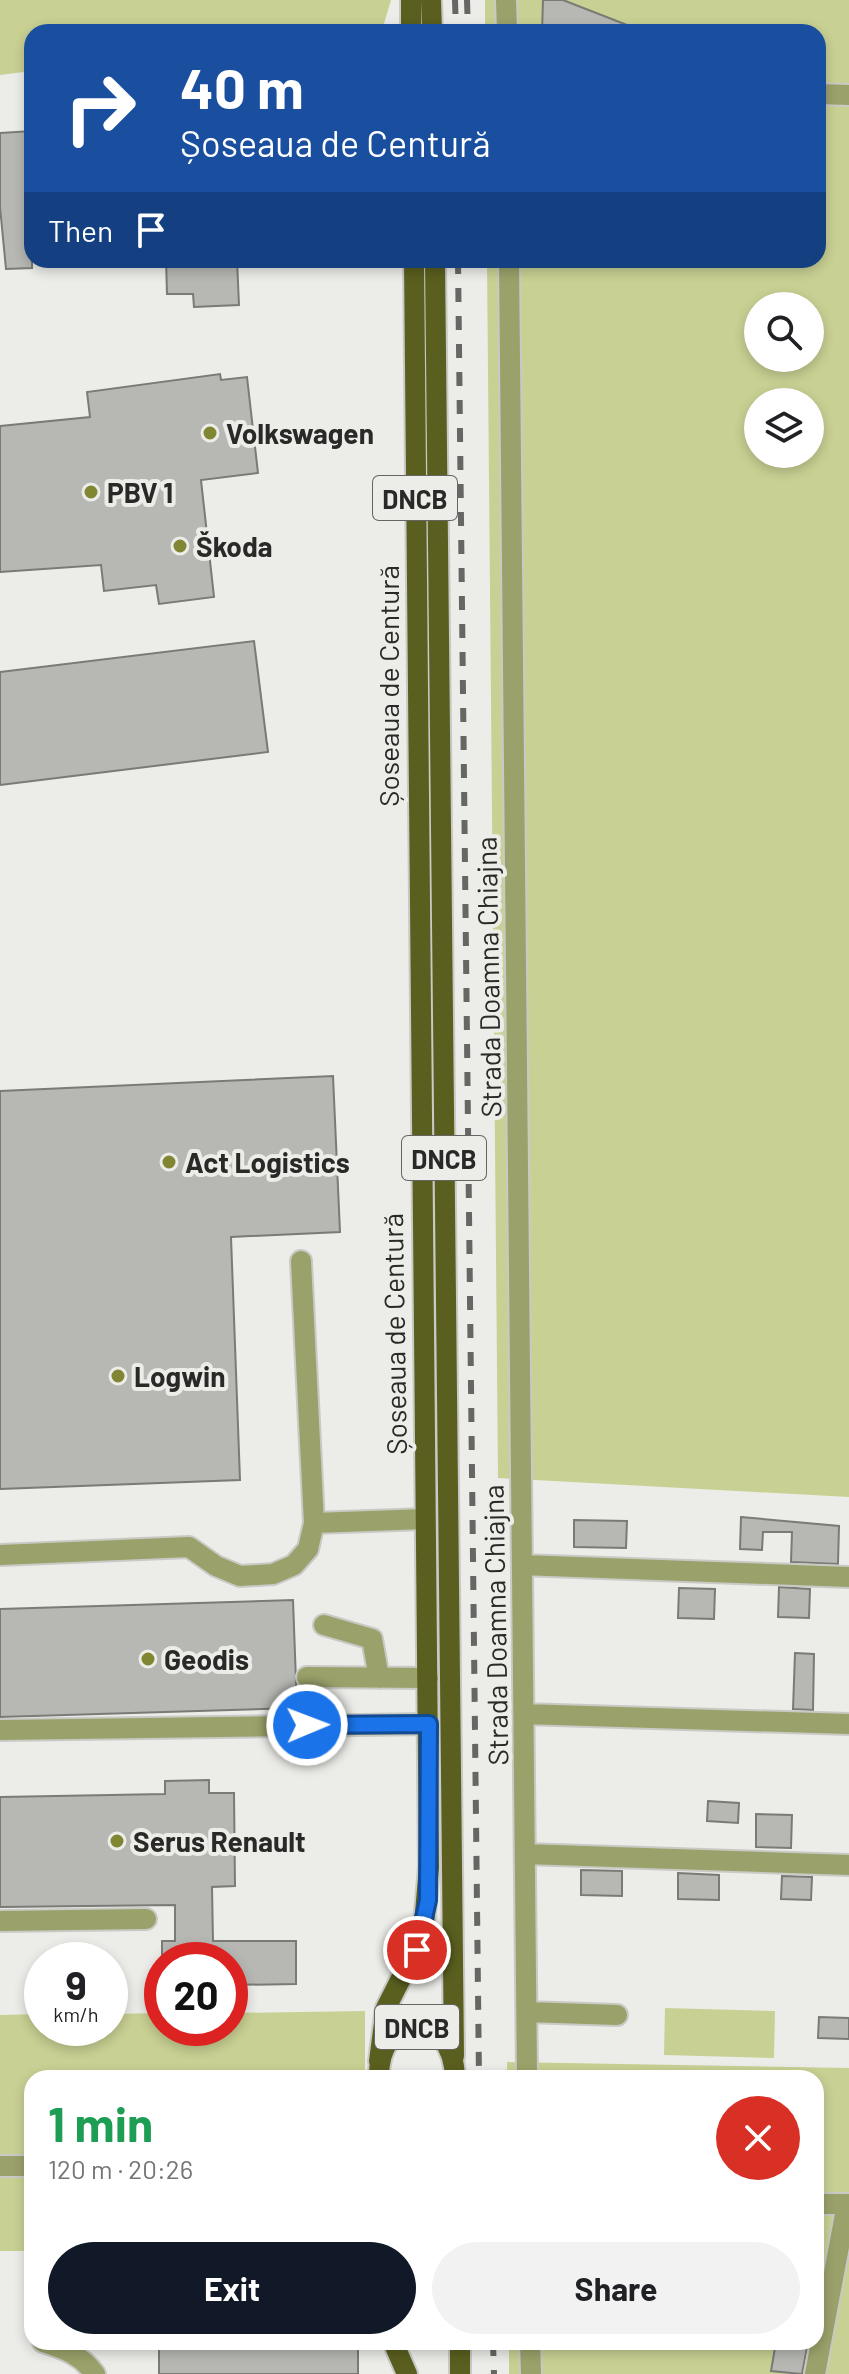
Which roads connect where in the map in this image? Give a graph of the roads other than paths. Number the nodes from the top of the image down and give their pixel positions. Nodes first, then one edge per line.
1 (411, 0) edge
2 (431, 0) edge
3 (506, 0) edge
4 (411, 24) edge
5 (432, 24) edge
6 (507, 24) edge
7 (826, 94) edge
8 (849, 95) edge
9 (414, 268) edge
10 (435, 268) edge
11 (509, 268) edge
12 (301, 1261) dead end
13 (425, 1519) junction
14 (314, 1523) junction
15 (0, 1555) edge
16 (522, 1565) junction
17 (849, 1577) edge
18 (324, 1625) dead end
19 (307, 1677) dead end
20 (379, 1678) junction
21 (428, 1678) junction
22 (524, 1714) junction
23 (429, 1724) junction
24 (849, 1724) edge
25 (0, 1730) edge
26 (525, 1854) junction
27 (849, 1865) edge
28 (146, 1919) dead end
29 (0, 1921) edge
30 (527, 2012) junction
31 (617, 2015) dead end
32 (454, 2056) junction
33 (379, 2070) edge
34 (455, 2070) edge
35 (527, 2070) edge
36 (0, 2166) edge
37 (24, 2166) edge
38 (824, 2204) edge
39 (848, 2204) edge
40 (849, 2265) edge
41 (824, 2328) edge
42 (68, 2350) edge
43 (396, 2350) edge
44 (460, 2350) edge
45 (530, 2350) edge
46 (820, 2350) edge
47 (95, 2374) edge
48 (407, 2374) edge
49 (460, 2374) edge
50 (531, 2374) edge
51 (815, 2374) edge
52 (829, 2374) edge

1 - 4 main road
2 - 5 main road
3 - 6 street
7 - 8 street
9 - 13 main road, Șoseaua de Centură / DNCB
10 - 32 main road, Șoseaua de Centură / DNCB
11 - 16 street, Strada Doamna Chiajna
12 - 14 street
13 - 14 street
13 - 21 main road, Șoseaua de Centură / DNCB
14 - 15 street
16 - 17 street
16 - 22 street, Strada Doamna Chiajna
18 - 20 street
19 - 20 street
20 - 21 street
21 - 23 main road, Șoseaua de Centură / DNCB
22 - 24 street
22 - 26 street, Strada Doamna Chiajna
23 - 25 street
23 - 33 main road, Șoseaua de Centură / DNCB
26 - 27 street
26 - 30 street, Strada Doamna Chiajna
28 - 29 street
30 - 31 street
30 - 35 street, Strada Doamna Chiajna
32 - 33 main road, DNCB
32 - 34 main road, DNCB
36 - 37 street
38 - 39 street
39 - 41 street
40 - 52 street
42 - 47 street
43 - 48 main road
44 - 49 main road
45 - 50 street
46 - 51 street

